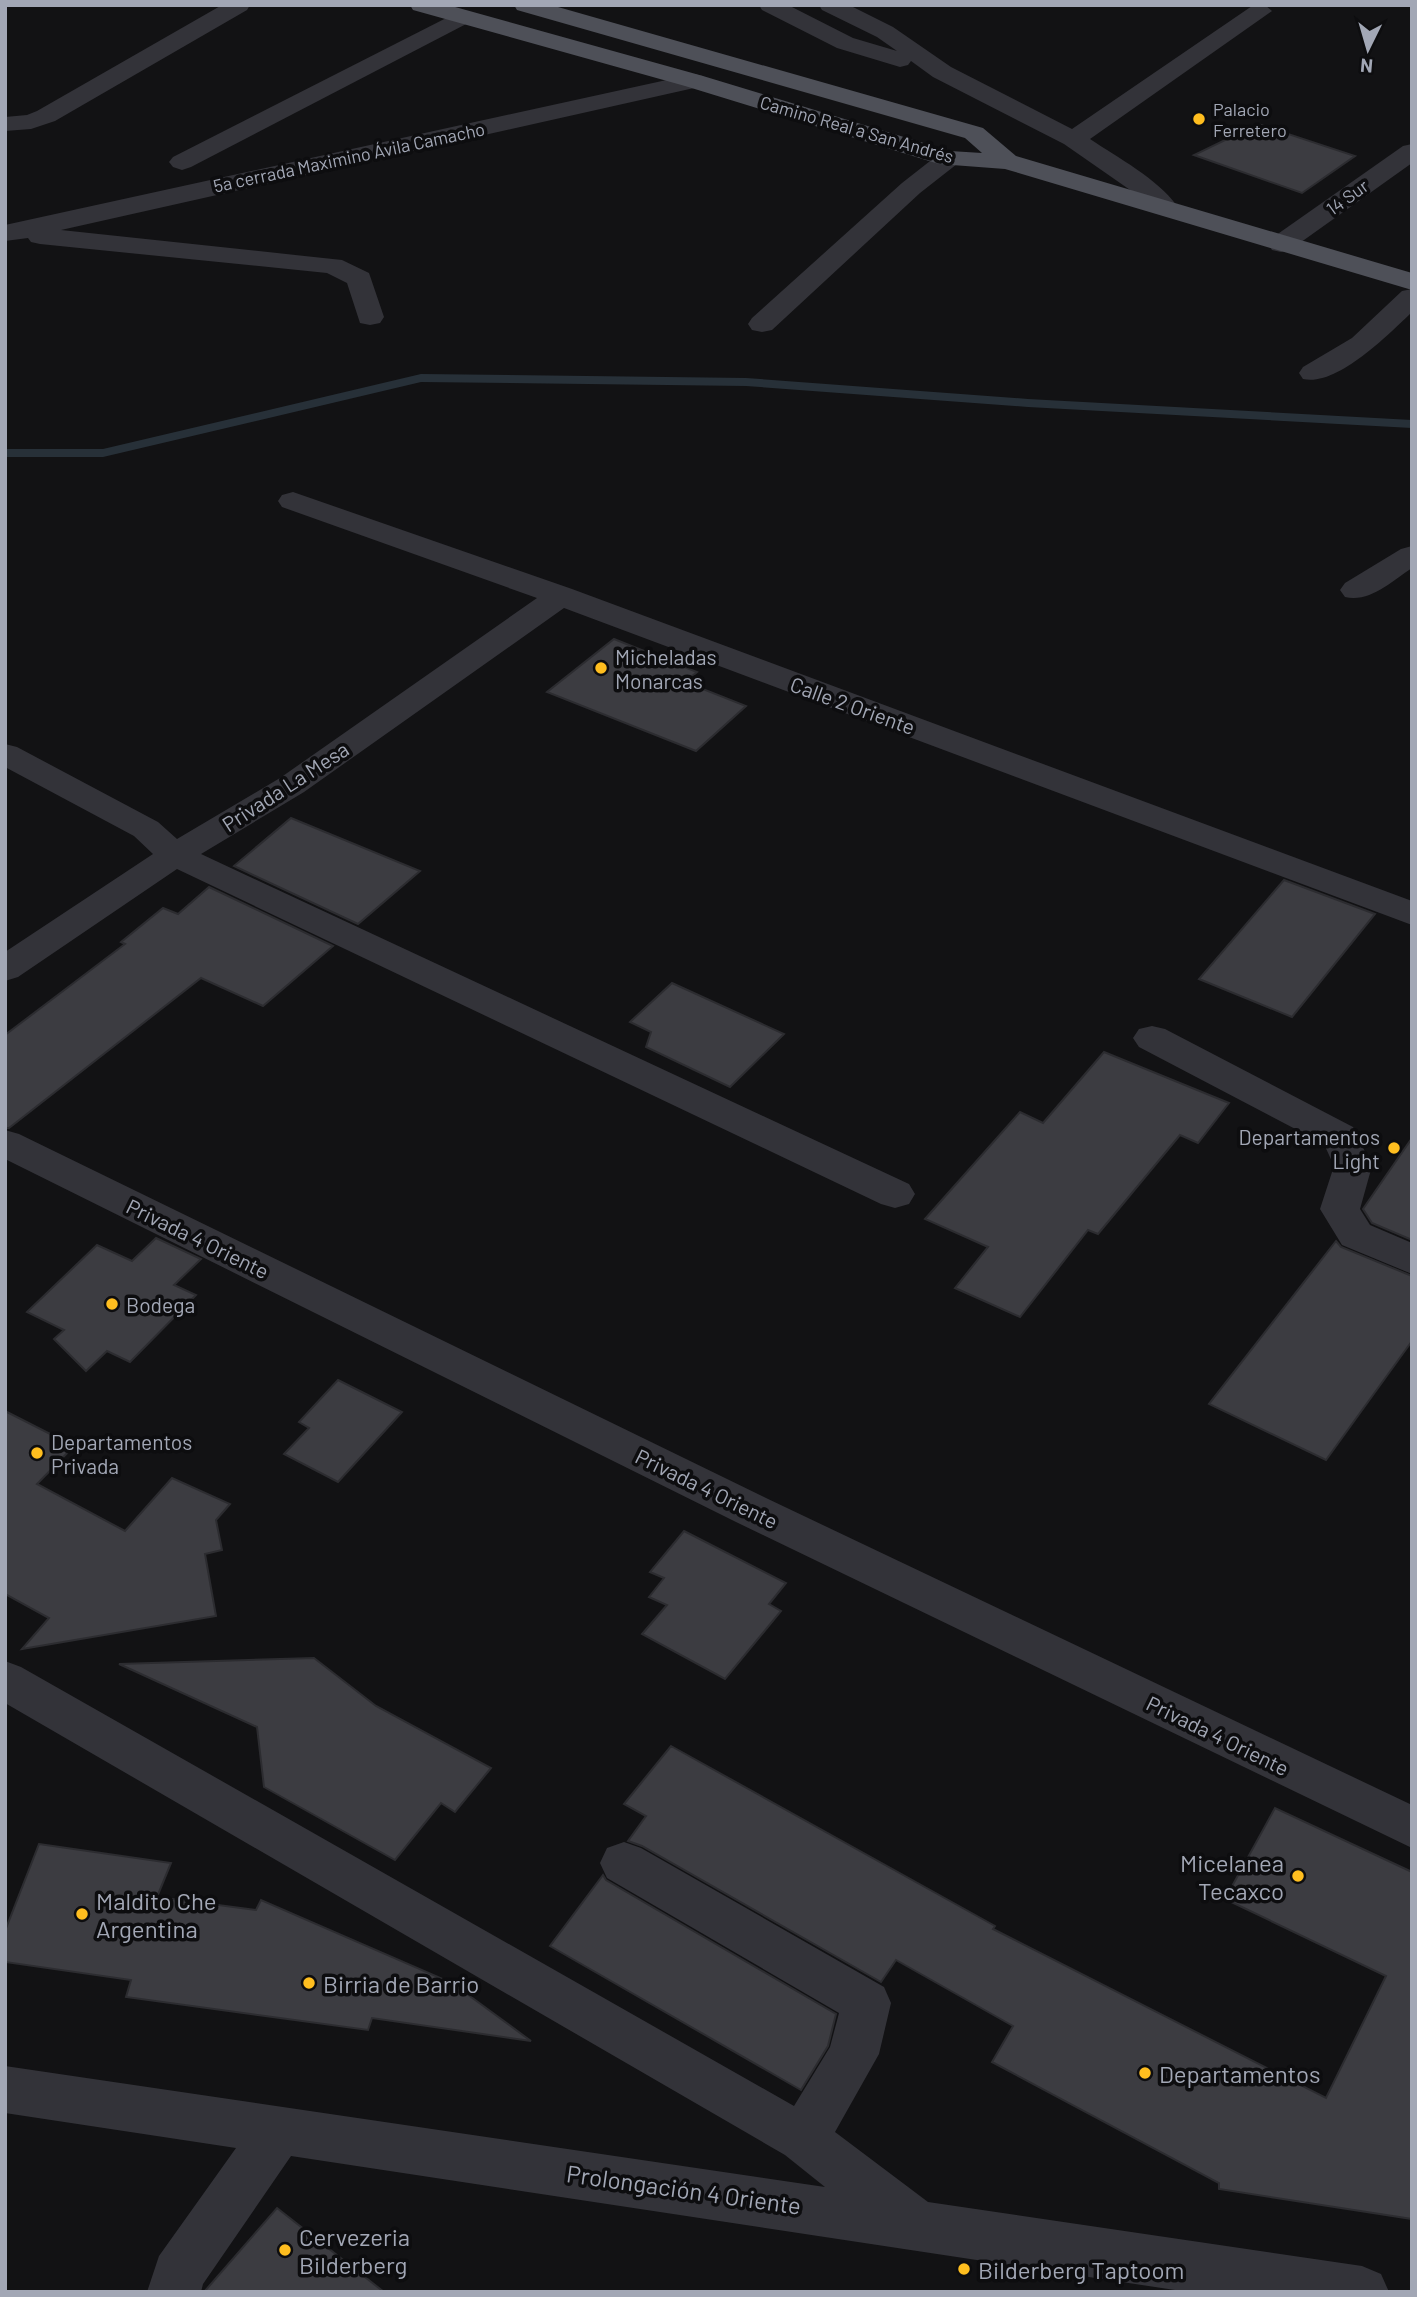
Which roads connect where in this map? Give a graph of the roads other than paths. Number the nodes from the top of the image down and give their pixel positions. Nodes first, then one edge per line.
1 (239, 5) edge
2 (421, 5) edge
3 (525, 5) edge
4 (770, 5) edge
5 (830, 5) edge
6 (1260, 12) dead end
7 (462, 17) junction
8 (943, 72) junction
9 (694, 81) junction
10 (5, 124) edge
11 (1073, 139) junction
12 (1412, 151) edge
13 (948, 159) junction
14 (182, 162) dead end
15 (1007, 162) junction
16 (1164, 206) junction
17 (9, 233) edge
18 (1281, 244) junction
19 (1412, 282) edge
20 (1412, 297) edge
21 (370, 317) dead end
22 (762, 324) dead end
23 (1313, 373) dead end
24 (293, 500) dead end
25 (1412, 555) edge
26 (1356, 590) dead end
27 (561, 596) junction
28 (5, 754) edge
29 (175, 855) junction
30 (1412, 914) edge
31 (5, 969) edge
32 (1152, 1038) dead end
33 (5, 1143) edge
34 (895, 1194) dead end
35 (1412, 1261) edge
36 (5, 1680) edge
37 (1412, 1828) edge
38 (624, 1863) dead end
39 (5, 2088) edge
40 (280, 2129) junction
41 (803, 2138) junction
42 (915, 2223) junction
43 (174, 2292) edge
44 (1362, 2292) edge

1 - 10 street
2 - 7 main road, Camino Real a San Andrés
3 - 15 main road, Camino Real a San Andrés
4 - 8 street
5 - 8 street
6 - 11 street
7 - 9 main road, Camino Real a San Andrés
7 - 14 street
8 - 11 street
9 - 13 main road, Camino Real a San Andrés
9 - 17 street, 5a cerrada Maximino Ávila Camacho
11 - 16 street
12 - 18 street, 14 Sur
13 - 15 main road, Camino Real a San Andrés
13 - 22 street
15 - 16 main road
16 - 18 main road
17 - 21 street
18 - 19 main road
20 - 23 street
24 - 27 street, Calle 2 Oriente
25 - 26 street
27 - 29 street, Privada La Mesa
27 - 30 street, Calle 2 Oriente
28 - 29 street
29 - 31 street, Privada La Mesa
29 - 34 street
32 - 35 street
33 - 37 street, Privada 4 Oriente
36 - 41 street
38 - 41 street
39 - 40 street, Prolongación 4 Oriente
40 - 42 street, Prolongación 4 Oriente
40 - 43 street
41 - 42 street
42 - 44 street, Prolongación 4 Oriente

